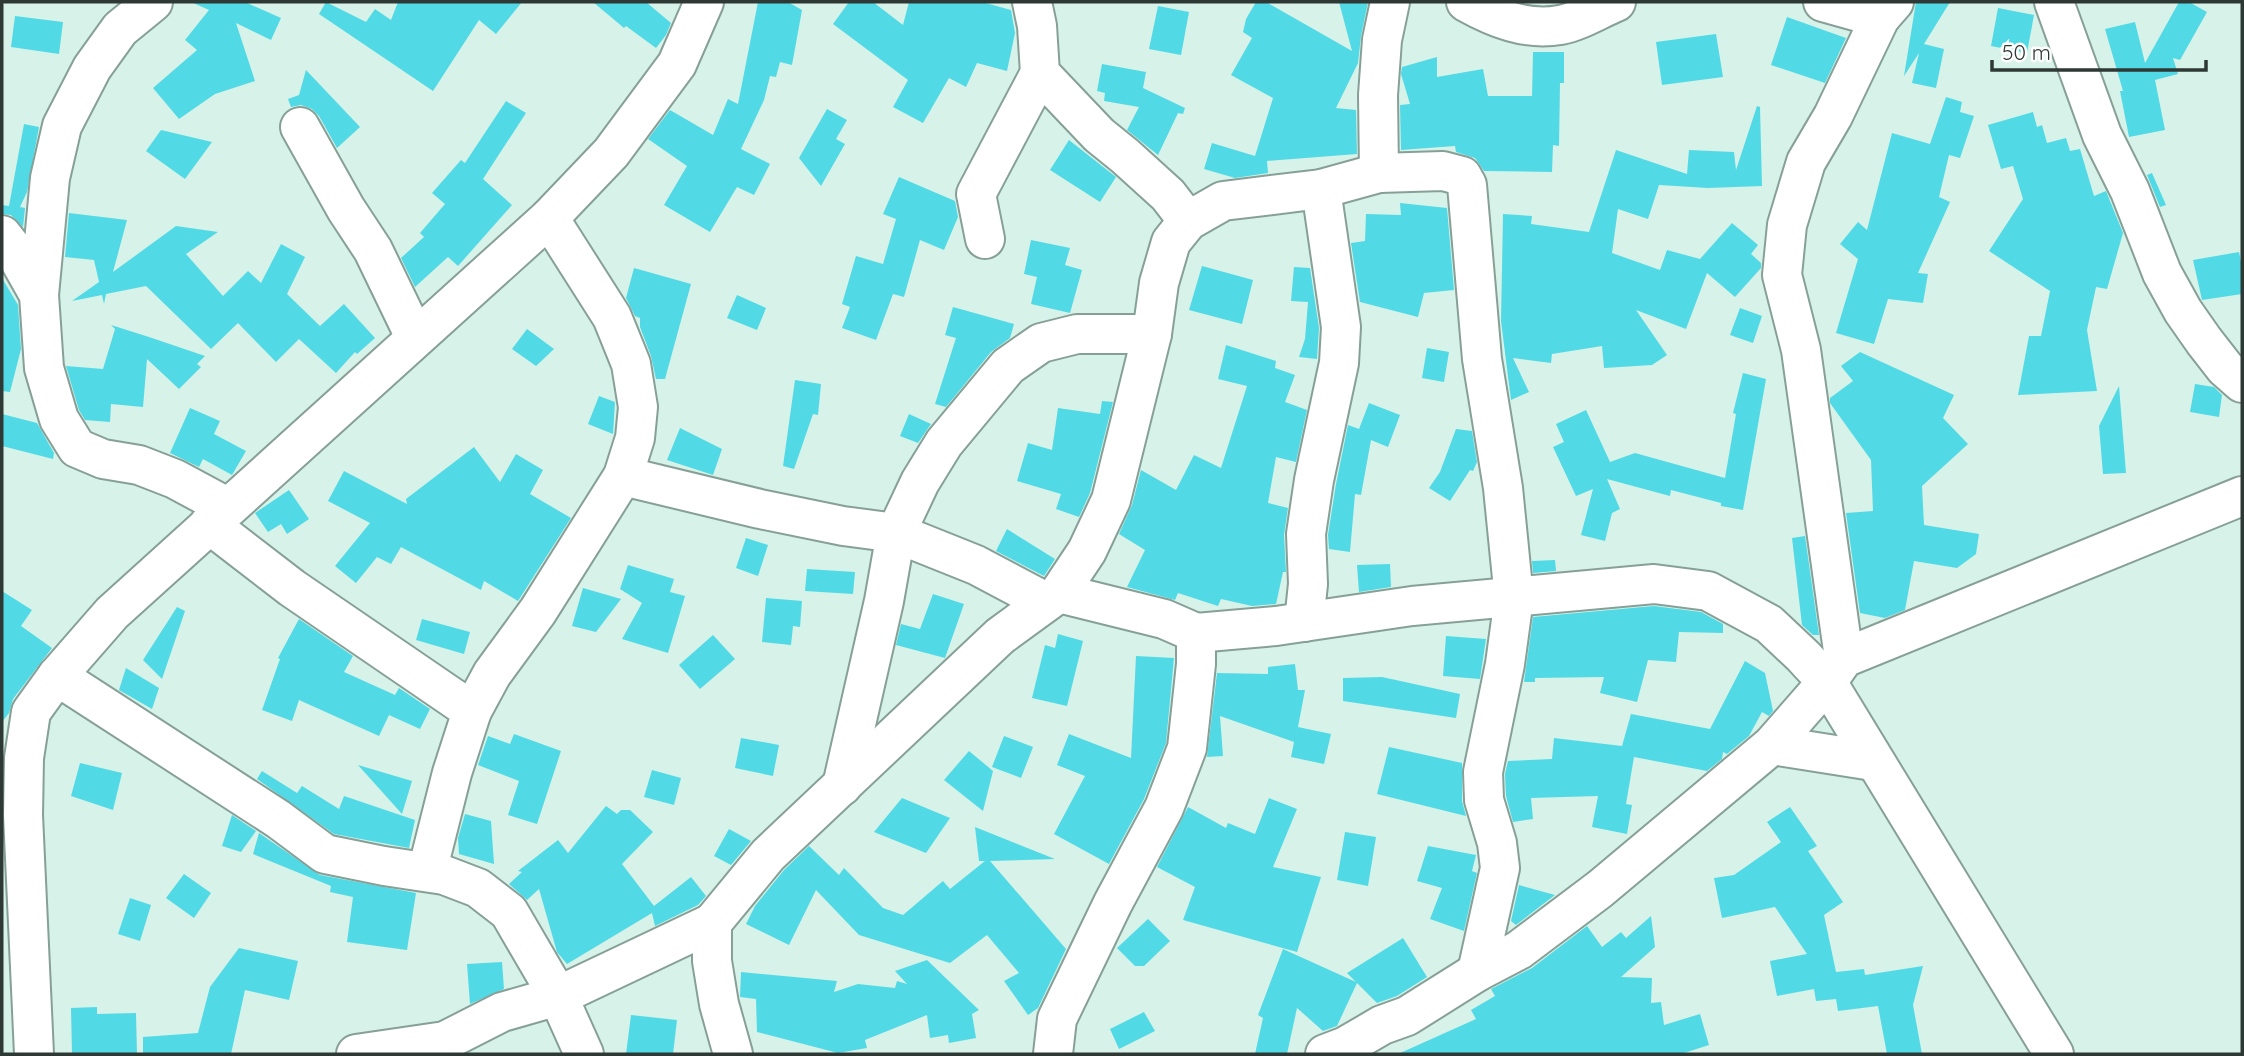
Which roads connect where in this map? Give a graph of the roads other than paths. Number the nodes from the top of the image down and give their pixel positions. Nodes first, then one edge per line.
1 (153, 2) edge
2 (704, 2) edge
3 (1032, 2) edge
4 (1390, 2) edge
5 (1466, 2) edge
6 (1616, 2) edge
7 (1824, 2) edge
8 (2054, 2) edge
9 (1887, 10) edge
10 (1040, 73) junction
11 (300, 127) dead end
12 (1379, 173) junction
13 (1321, 189) junction
14 (548, 218) junction
15 (1188, 221) junction
16 (985, 239) dead end
17 (5, 247) edge
18 (39, 295) junction
19 (1152, 334) junction
20 (415, 337) junction
21 (2242, 383) edge
22 (623, 476) junction
23 (2242, 496) edge
24 (218, 515) junction
25 (896, 533) junction
26 (1053, 597) junction
27 (1514, 598) junction
28 (1304, 622) junction
29 (1196, 633) junction
30 (1835, 670) junction
31 (57, 676) junction
32 (472, 710) junction
33 (16, 718) edge
34 (1772, 745) junction
35 (1873, 761) junction
36 (842, 786) junction
37 (428, 872) junction
38 (712, 923) junction
39 (1477, 972) junction
40 (558, 996) junction
41 (452, 1048) edge
42 (1339, 1052) edge
43 (34, 1054) edge
44 (356, 1054) edge
45 (584, 1054) edge
46 (733, 1054) edge
47 (1053, 1054) edge
48 (2054, 1054) edge

1 - 18 street
2 - 14 street
3 - 10 street
4 - 12 street
5 - 6 street
7 - 9 street
8 - 21 street
9 - 30 street
10 - 15 street
10 - 16 street
11 - 20 street
12 - 13 street
12 - 27 street
13 - 15 street
13 - 28 street
14 - 20 street
14 - 22 street
15 - 19 street
17 - 18 street
18 - 24 street
19 - 25 street
19 - 26 street
20 - 24 street
22 - 25 street
22 - 32 street
23 - 30 street
24 - 31 street
24 - 32 street
25 - 26 street
25 - 36 street
26 - 29 street
26 - 36 street
27 - 28 street
27 - 30 street
27 - 39 street
28 - 29 street
29 - 47 street
30 - 34 street
30 - 35 street
31 - 33 street
31 - 37 street
32 - 37 street
33 - 43 street
34 - 35 street
34 - 39 street
35 - 48 street
36 - 38 street
37 - 40 street
38 - 40 street
38 - 46 street
39 - 42 street
40 - 41 street
40 - 45 street
41 - 44 street

